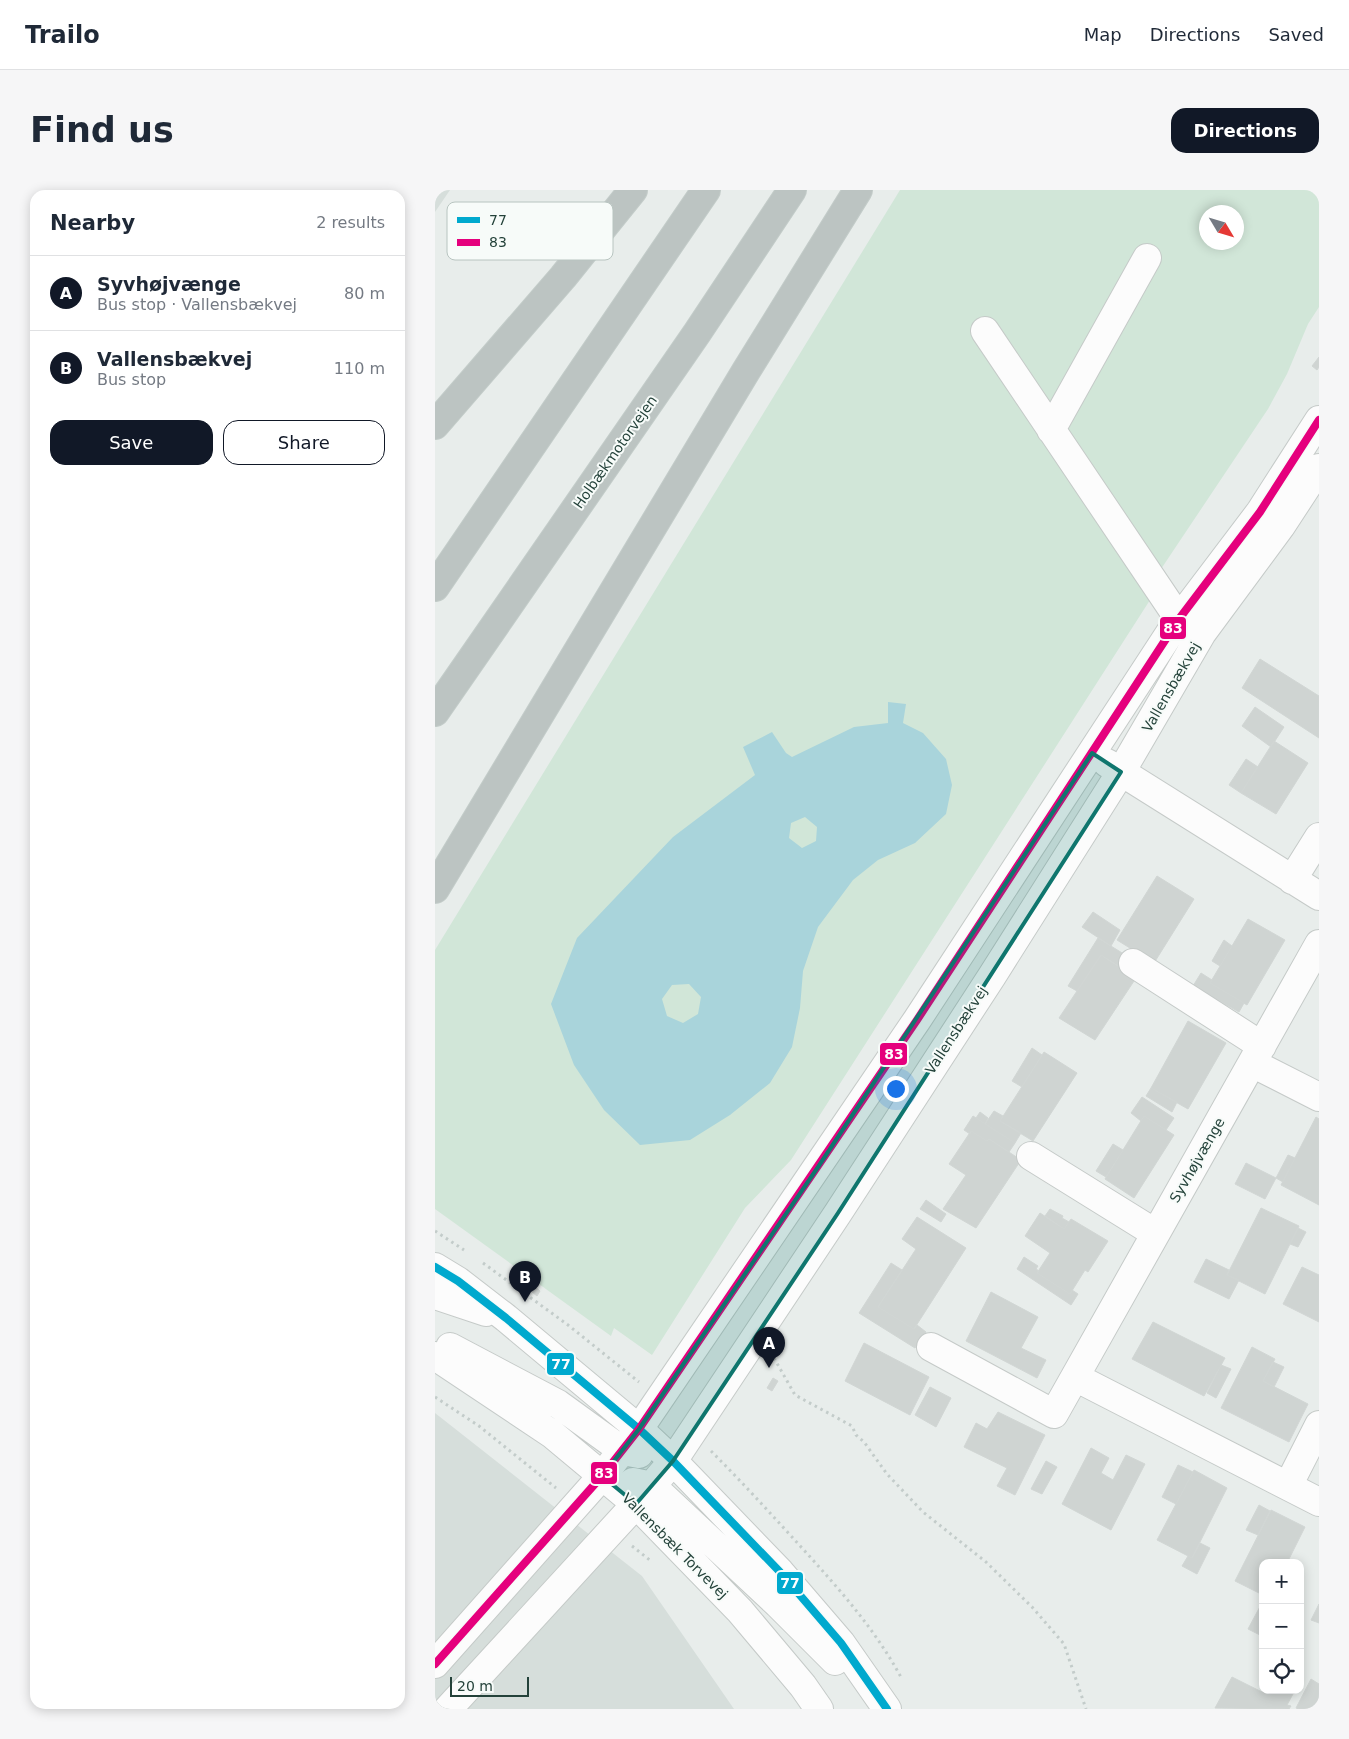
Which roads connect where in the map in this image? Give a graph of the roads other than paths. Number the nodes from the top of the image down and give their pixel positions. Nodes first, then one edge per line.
1 (633, 190) edge
2 (706, 190) edge
3 (792, 190) edge
4 (858, 190) edge
5 (613, 215) edge
6 (1147, 258) dead end
7 (577, 260) edge
8 (985, 331) dead end
9 (1319, 420) edge
10 (435, 425) edge
11 (1051, 430) junction
12 (1319, 468) edge
13 (435, 587) edge
14 (1179, 619) junction
15 (435, 712) edge
16 (1092, 753) junction
17 (1121, 772) junction
18 (1319, 837) edge
19 (1292, 880) junction
20 (435, 889) edge
21 (1319, 896) edge
22 (1319, 944) edge
23 (1133, 963) dead end
24 (1257, 1054) junction
25 (1319, 1097) edge
26 (1031, 1156) dead end
27 (1155, 1233) junction
28 (435, 1263) edge
29 (435, 1267) edge
30 (446, 1288) edge
31 (435, 1339) edge
32 (931, 1347) dead end
33 (435, 1356) edge
34 (1075, 1377) junction
35 (1319, 1424) edge
36 (639, 1429) junction
37 (623, 1451) junction
38 (673, 1461) junction
39 (602, 1476) junction
40 (1288, 1486) junction
41 (644, 1495) junction
42 (1319, 1502) edge
43 (435, 1664) edge
44 (449, 1709) edge
45 (819, 1709) edge
46 (883, 1709) edge
47 (887, 1709) edge

1 - 5 highway
2 - 13 highway
3 - 15 highway, Holbækmotorvejen
4 - 20 highway
6 - 11 street
7 - 10 highway
8 - 11 street
9 - 14 street, Vallensbækvej
11 - 14 street
12 - 17 street, Vallensbækvej
14 - 16 street, Vallensbækvej
16 - 17 street
16 - 36 street, Vallensbækvej
17 - 19 street
17 - 38 street, Vallensbækvej
18 - 19 street
19 - 21 street
22 - 24 street, Syvhøjvænge
23 - 24 street
24 - 25 street
24 - 27 street, Syvhøjvænge
26 - 27 street
27 - 34 street, Syvhøjvænge
28 - 30 street
29 - 30 street
30 - 36 street
31 - 37 street
32 - 34 street, Syvhøjvænge
33 - 39 street, Vallensbæk Torvevej
34 - 40 street
35 - 40 street
36 - 37 street, Vallensbækvej
36 - 38 street
37 - 38 street
37 - 39 street, Vallensbækvej
38 - 41 street, Vallensbækvej
38 - 47 street
39 - 41 street, Vallensbæk Torvevej
39 - 43 street, Vallensbækvej
40 - 42 street
41 - 44 street, Vallensbækvej
41 - 45 street, Vallensbæk Torvevej
41 - 46 street

